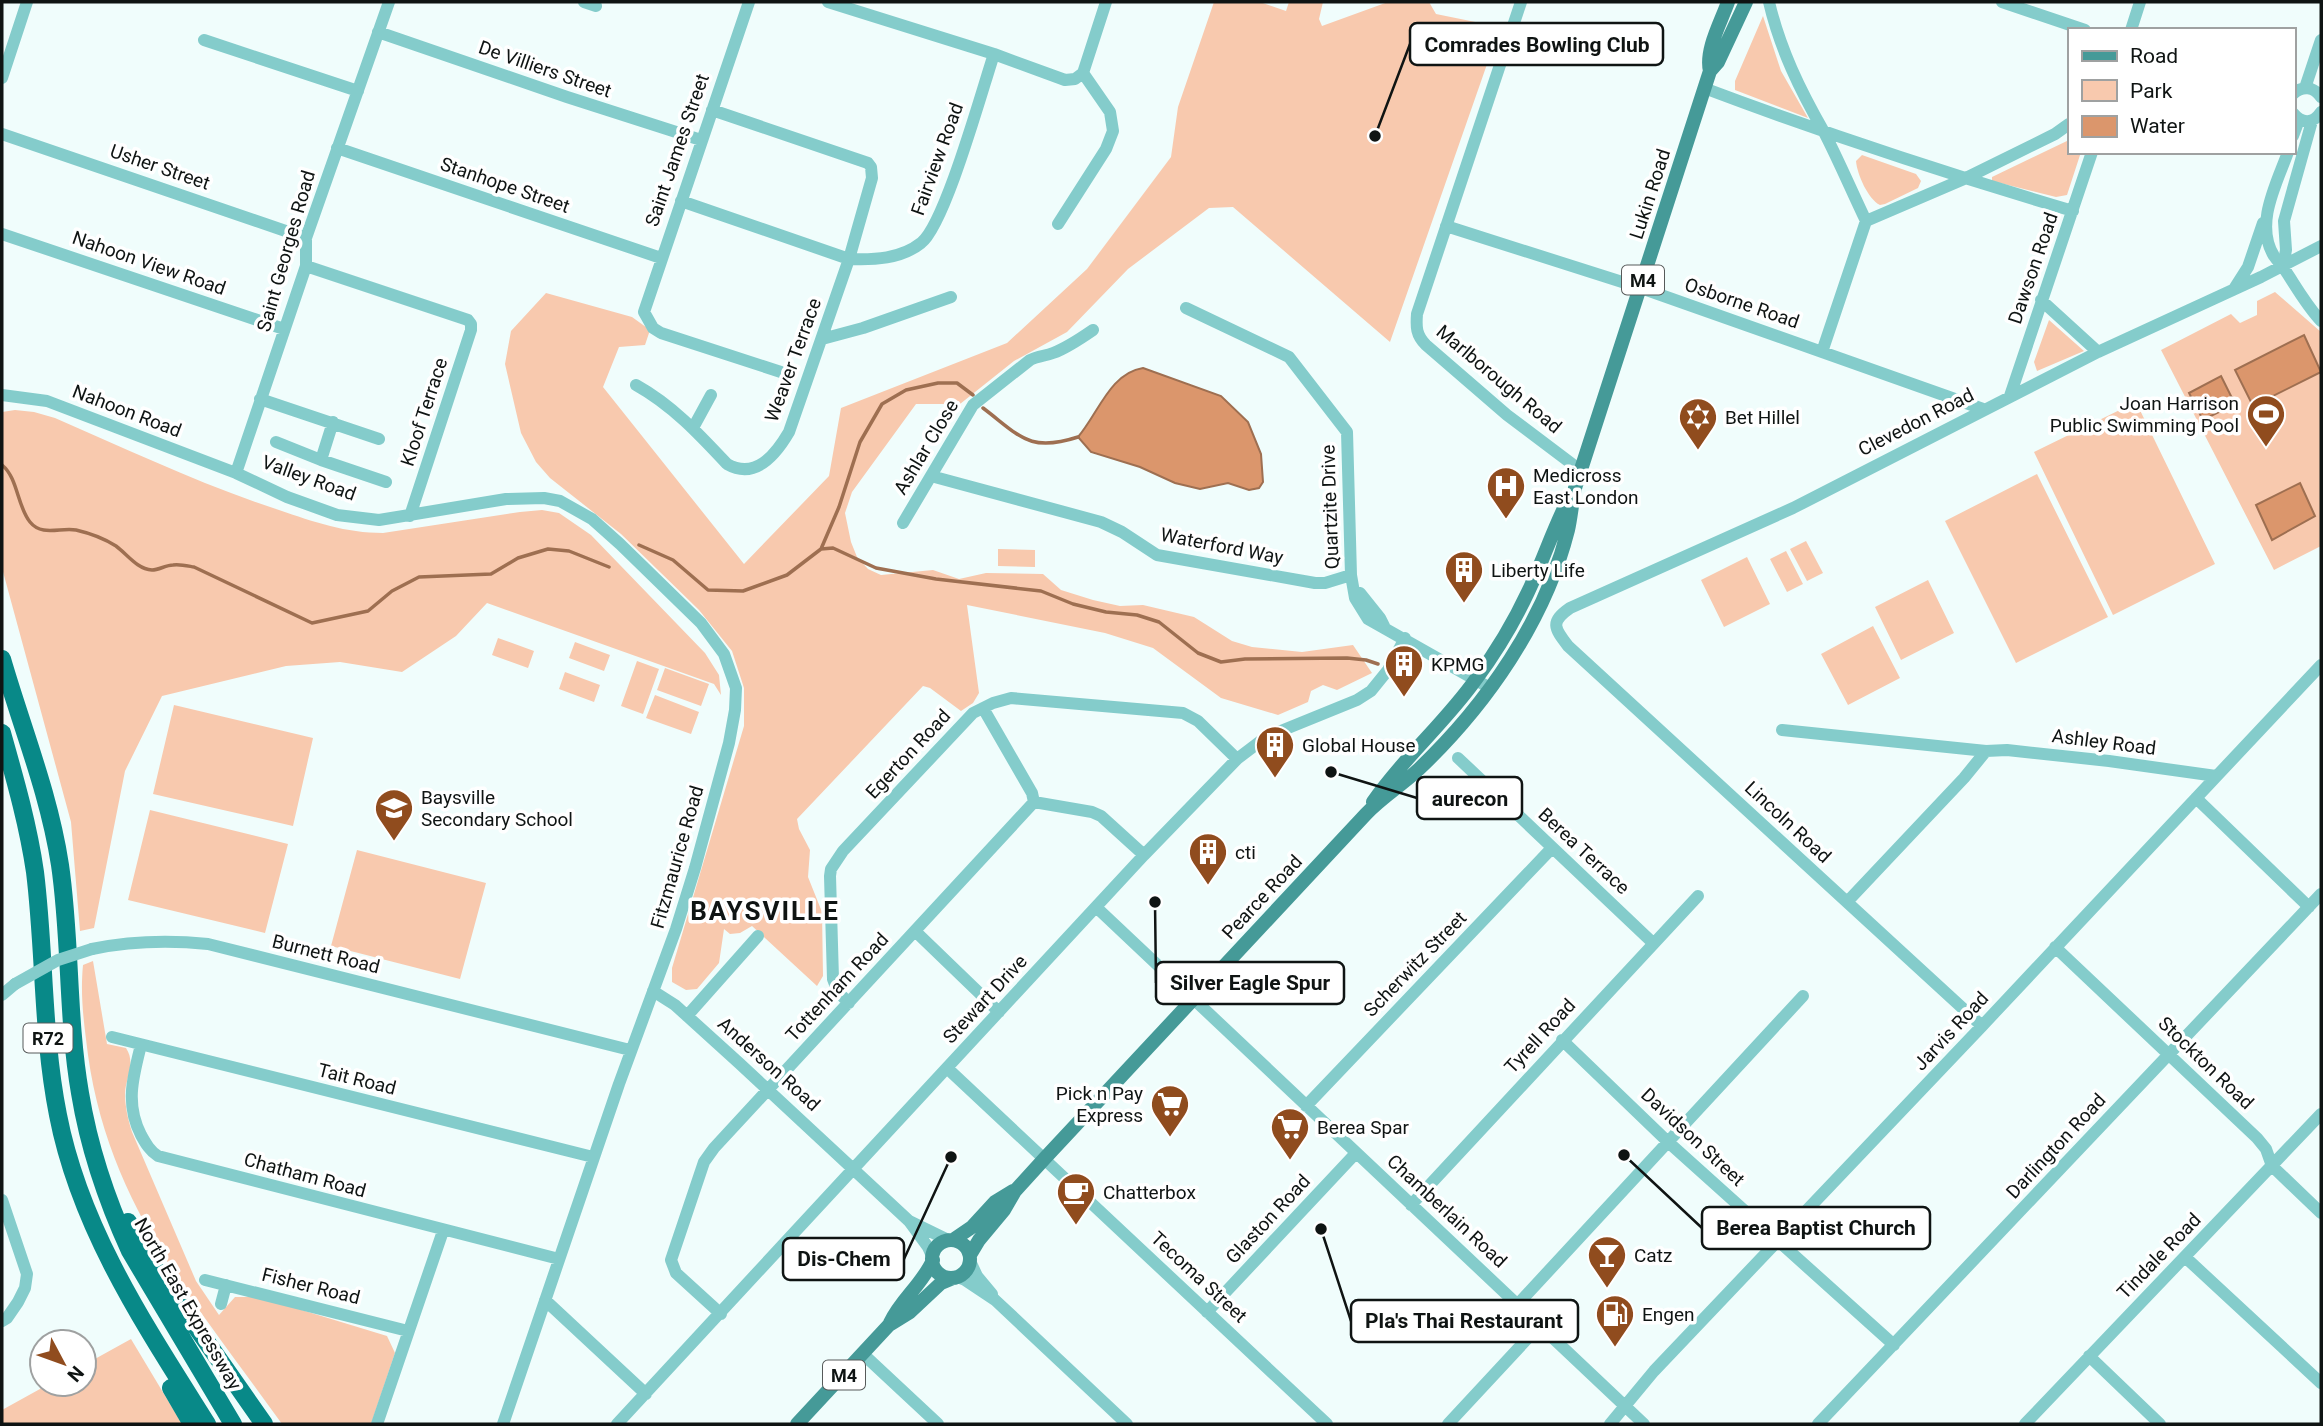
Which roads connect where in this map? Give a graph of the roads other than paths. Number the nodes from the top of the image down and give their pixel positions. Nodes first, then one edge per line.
1 (27, 2) edge
2 (389, 2) edge
3 (749, 2) edge
4 (828, 2) edge
5 (1106, 2) edge
6 (1521, 2) edge
7 (1728, 2) edge
8 (1746, 2) edge
9 (1769, 2) edge
10 (2003, 2) edge
11 (2140, 2) edge
12 (2079, 28) edge
13 (2132, 28) edge
14 (378, 32) junction
15 (204, 40) dead end
16 (2321, 40) edge
17 (6, 52) edge
18 (994, 54) junction
19 (1710, 71) junction
20 (1083, 72) junction
21 (2, 78) edge
22 (1704, 88) junction
23 (358, 91) junction
24 (2306, 91) edge
25 (712, 110) junction
26 (2311, 116) edge
27 (2068, 125) edge
28 (1824, 133) junction
29 (2, 134) edge
30 (2295, 134) edge
31 (701, 140) junction
32 (337, 148) junction
33 (2091, 154) edge
34 (2287, 154) edge
35 (1964, 179) junction
36 (681, 201) junction
37 (2073, 211) junction
38 (2266, 216) junction
39 (1866, 221) junction
40 (1058, 223) dead end
41 (1446, 226) junction
42 (2, 234) edge
43 (306, 238) junction
44 (2321, 246) edge
45 (661, 258) junction
46 (849, 259) junction
47 (306, 266) junction
48 (2283, 267) junction
49 (1641, 288) junction
50 (2234, 289) junction
51 (951, 297) dead end
52 (2042, 300) junction
53 (1186, 307) dead end
54 (2321, 321) edge
55 (284, 329) junction
56 (1093, 330) dead end
57 (822, 339) junction
58 (1822, 352) junction
59 (2098, 352) junction
60 (786, 374) dead end
61 (636, 385) dead end
62 (711, 395) dead end
63 (5, 396) edge
64 (2010, 396) junction
65 (261, 399) junction
66 (1983, 409) junction
67 (333, 422) junction
68 (693, 428) junction
69 (379, 439) dead end
70 (276, 442) dead end
71 (321, 460) junction
72 (1580, 470) junction
73 (236, 473) junction
74 (930, 476) junction
75 (386, 482) dead end
76 (1575, 488) junction
77 (410, 516) junction
78 (903, 523) dead end
79 (1351, 578) junction
80 (1405, 638) junction
81 (1503, 638) joint
82 (1518, 645) joint
83 (1568, 646) joint
84 (3, 665) edge
85 (2319, 670) edge
86 (1476, 679) junction
87 (1490, 688) junction
88 (983, 708) junction
89 (1782, 730) dead end
90 (2, 733) edge
91 (1986, 751) junction
92 (1458, 758) dead end
93 (1237, 759) junction
94 (2216, 776) junction
95 (2196, 798) junction
96 (1034, 802) junction
97 (1366, 814) junction
98 (1552, 848) junction
99 (1144, 855) junction
100 (2321, 894) edge
101 (1698, 896) dead end
102 (1847, 902) junction
103 (1096, 907) junction
104 (2309, 907) junction
105 (915, 932) junction
106 (758, 936) dead end
107 (1653, 943) junction
108 (2055, 947) junction
109 (15, 984) junction
110 (2, 989) edge
111 (653, 991) junction
112 (2, 995) edge
113 (1803, 996) dead end
114 (1193, 1000) junction
115 (849, 1003) junction
116 (999, 1012) junction
117 (687, 1016) junction
118 (1982, 1026) junction
119 (112, 1037) dead end
120 (1562, 1040) junction
121 (141, 1045) junction
122 (631, 1051) junction
123 (2170, 1054) junction
124 (947, 1068) junction
125 (769, 1090) junction
126 (1306, 1107) junction
127 (2321, 1114) edge
128 (1667, 1141) junction
129 (1356, 1153) junction
130 (593, 1157) junction
131 (1045, 1158) junction
132 (2272, 1166) junction
133 (855, 1169) junction
134 (1015, 1191) junction
135 (108, 1194) junction
136 (2, 1200) edge
137 (1411, 1205) junction
138 (2321, 1213) edge
139 (909, 1221) junction
140 (443, 1231) junction
141 (950, 1240) junction
142 (1777, 1240) junction
143 (2185, 1257) junction
144 (970, 1258) junction
145 (559, 1259) junction
146 (933, 1259) junction
147 (955, 1277) junction
148 (205, 1280) dead end
149 (226, 1285) junction
150 (545, 1300) junction
151 (995, 1300) junction
152 (221, 1304) dead end
153 (1518, 1304) junction
154 (1208, 1312) junction
155 (720, 1314) junction
156 (2, 1321) edge
157 (889, 1325) junction
158 (1540, 1325) junction
159 (147, 1328) junction
160 (408, 1331) junction
161 (1894, 1345) junction
162 (863, 1354) junction
163 (2089, 1356) junction
164 (2321, 1383) edge
165 (646, 1394) junction
166 (1626, 1408) junction
167 (192, 1424) edge
168 (207, 1424) edge
169 (233, 1424) edge
170 (264, 1424) edge
171 (377, 1424) edge
172 (503, 1424) edge
173 (618, 1424) edge
174 (797, 1424) edge
175 (938, 1424) edge
176 (1127, 1424) edge
177 (1326, 1424) edge
178 (1448, 1424) edge
179 (1611, 1424) edge
180 (1644, 1424) edge
181 (1818, 1424) edge
182 (2025, 1424) edge
183 (2160, 1424) edge

1 - 17 street
2 - 14 street, Saint Georges Road
3 - 25 street, Saint James Street
4 - 18 street
5 - 20 street
6 - 41 street, Marlborough Road
7 - 19 main road, Lukin Road / M4
8 - 19 main road, Lukin Road / M4
9 - 28 street
10 - 12 street
11 - 13 street
14 - 23 street, Saint Georges Road
14 - 31 street, De Villiers Street
15 - 23 street
16 - 24 street
17 - 21 street
18 - 20 street
18 - 46 street, Fairview Road
19 - 22 main road, Lukin Road / M4
20 - 40 street
22 - 28 street
22 - 49 main road, Lukin Road / M4
23 - 32 street, Saint Georges Road
25 - 31 street, Saint James Street
25 - 46 street, Weaver Terrace
26 - 30 street
26 - 48 street
27 - 35 street
28 - 35 street
28 - 39 street
29 - 43 street, Usher Street
31 - 36 street, Saint James Street
32 - 43 street, Saint Georges Road
32 - 45 street, Stanhope Street
33 - 37 street, Dawson Road
34 - 38 street
35 - 37 street
35 - 39 street
36 - 45 street, Saint James Street
36 - 46 street
37 - 52 street, Dawson Road
38 - 48 street
38 - 50 street
39 - 58 street
41 - 49 street, Osborne Road
41 - 72 street, Marlborough Road
42 - 55 street, Nahoon View Road
43 - 47 street, Saint Georges Road
44 - 48 street, Clevedon Road
45 - 60 street, Saint James Street
46 - 57 street, Weaver Terrace
47 - 55 street, Saint Georges Road
47 - 77 street, Kloof Terrace
48 - 50 street, Clevedon Road
48 - 54 street
49 - 58 street, Osborne Road
49 - 72 main road, Lukin Road / M4
50 - 59 street, Clevedon Road
51 - 57 street
52 - 59 street
52 - 64 street, Dawson Road
53 - 79 street, Quartzite Drive
55 - 65 street, Saint Georges Road
56 - 74 street, Ashlar Close
57 - 68 street, Weaver Terrace
58 - 66 street, Osborne Road
59 - 64 street, Clevedon Road
61 - 68 street, Weaver Terrace
62 - 68 street
63 - 73 street, Nahoon Road
64 - 66 street, Clevedon Road
65 - 67 street, Kloof Terrace
65 - 73 street, Saint Georges Road
66 - 83 street, Clevedon Road
67 - 69 street, Kloof Terrace
67 - 71 street
70 - 71 street
71 - 75 street
72 - 76 main road, Lukin Road / M4
73 - 77 street, Valley Road
74 - 78 street, Ashlar Close
74 - 79 street, Waterford Way
76 - 81 main road, Lukin Road / M4
76 - 82 main road, Lukin Road / M4
77 - 111 street, Fitzmaurice Road
79 - 80 street, Quartzite Drive
80 - 86 street, Quartzite Drive
80 - 93 street, Stewart Drive
81 - 86 main road, Pearce Road / M4
82 - 87 main road, Pearce Road / M4
83 - 102 street, Lincoln Road
84 - 135 highway, North East Expressway / R72
85 - 94 street, Jarvis Road
86 - 87 street, Quartzite Drive
86 - 97 main road, Pearce Road / M4
87 - 97 main road, Pearce Road / M4
88 - 93 street, Egerton Road
88 - 96 street
88 - 115 street, Egerton Road
89 - 91 street, Ashley Road
90 - 159 highway, R72
91 - 94 street, Ashley Road
91 - 102 street
92 - 98 street, Berea Terrace
93 - 99 street, Stewart Drive
94 - 95 street, Jarvis Road
95 - 104 street
95 - 108 street, Jarvis Road
96 - 99 street
96 - 105 street, Tottenham Road
97 - 114 main road, Pearce Road / M4
98 - 107 street, Berea Terrace
98 - 126 street, Scherwitz Street
99 - 103 street, Stewart Drive
100 - 104 street, Darlington Road
101 - 107 street, Tyrell Road
102 - 118 street, Lincoln Road
103 - 114 street, Chamberlain Road
103 - 116 street, Stewart Drive
104 - 123 street, Darlington Road
105 - 115 street, Tottenham Road
105 - 116 street
106 - 117 street
107 - 120 street, Tyrell Road
108 - 118 street, Jarvis Road
108 - 123 street, Stockton Road
109 - 110 street
109 - 112 street
109 - 122 street, Burnett Road, bridge
111 - 117 street, Anderson Road
111 - 122 street, Fitzmaurice Road
113 - 128 street
114 - 126 street, Chamberlain Road
114 - 131 main road, Pearce Road / M4
115 - 125 street, Tottenham Road
116 - 124 street, Stewart Drive
117 - 125 street, Anderson Road
118 - 142 street, Jarvis Road
119 - 121 street, Tait Road
120 - 128 street, Davidson Street
120 - 137 street, Tyrell Road
121 - 130 street, Tait Road
121 - 140 street, Chatham Road
122 - 130 street, Fitzmaurice Road
123 - 132 street, Stockton Road
123 - 161 street, Darlington Road
124 - 131 street, Tecoma Street
124 - 133 street, Stewart Drive
125 - 133 street, Anderson Road
125 - 155 street, Tottenham Road
126 - 129 street, Chamberlain Road
127 - 132 street, Tindale Road
128 - 142 street, Davidson Street
128 - 153 street
129 - 137 street, Chamberlain Road
129 - 154 street, Glaston Road
130 - 145 street, Fitzmaurice Road
131 - 134 main road, Pearce Road / M4
131 - 154 street, Tecoma Street
132 - 138 street, Stockton Road
132 - 143 street, Tindale Road
133 - 139 street, Anderson Road
133 - 155 street, Stewart Drive
134 - 141 main road, Pearce Road / M4
134 - 144 main road, Pearce Road / M4
135 - 169 highway, North East Expressway / R72
135 - 170 highway
136 - 156 street
137 - 153 street, Chamberlain Road
139 - 141 street
139 - 146 street
140 - 145 street, Chatham Road
140 - 160 street
141 - 144 main road
141 - 146 main road, Pearce Road / M4
142 - 161 street, Davidson Street
142 - 166 street, Jarvis Road
143 - 163 street, Tindale Road
143 - 164 street
144 - 147 main road, Pearce Road / M4
144 - 151 street
145 - 150 street, Fitzmaurice Road
146 - 147 main road
146 - 157 main road, Pearce Road / M4
147 - 151 street
147 - 157 main road, Pearce Road / M4
148 - 149 street, Fisher Road
149 - 152 street
149 - 160 street, Fisher Road
150 - 165 street
150 - 172 street, Fitzmaurice Road
151 - 176 street
153 - 158 street, Chamberlain Road
154 - 177 street, Tecoma Street
155 - 165 street, Stewart Drive
157 - 162 main road, Pearce Road / M4
158 - 166 street, Chamberlain Road
158 - 178 street
159 - 167 highway
159 - 168 highway, R72
160 - 171 street
161 - 181 street, Darlington Road
162 - 174 main road, Pearce Road / M4
162 - 175 street
163 - 182 street, Tindale Road
163 - 183 street
165 - 173 street, Stewart Drive
166 - 179 street, Jarvis Road
166 - 180 street, Chamberlain Road

